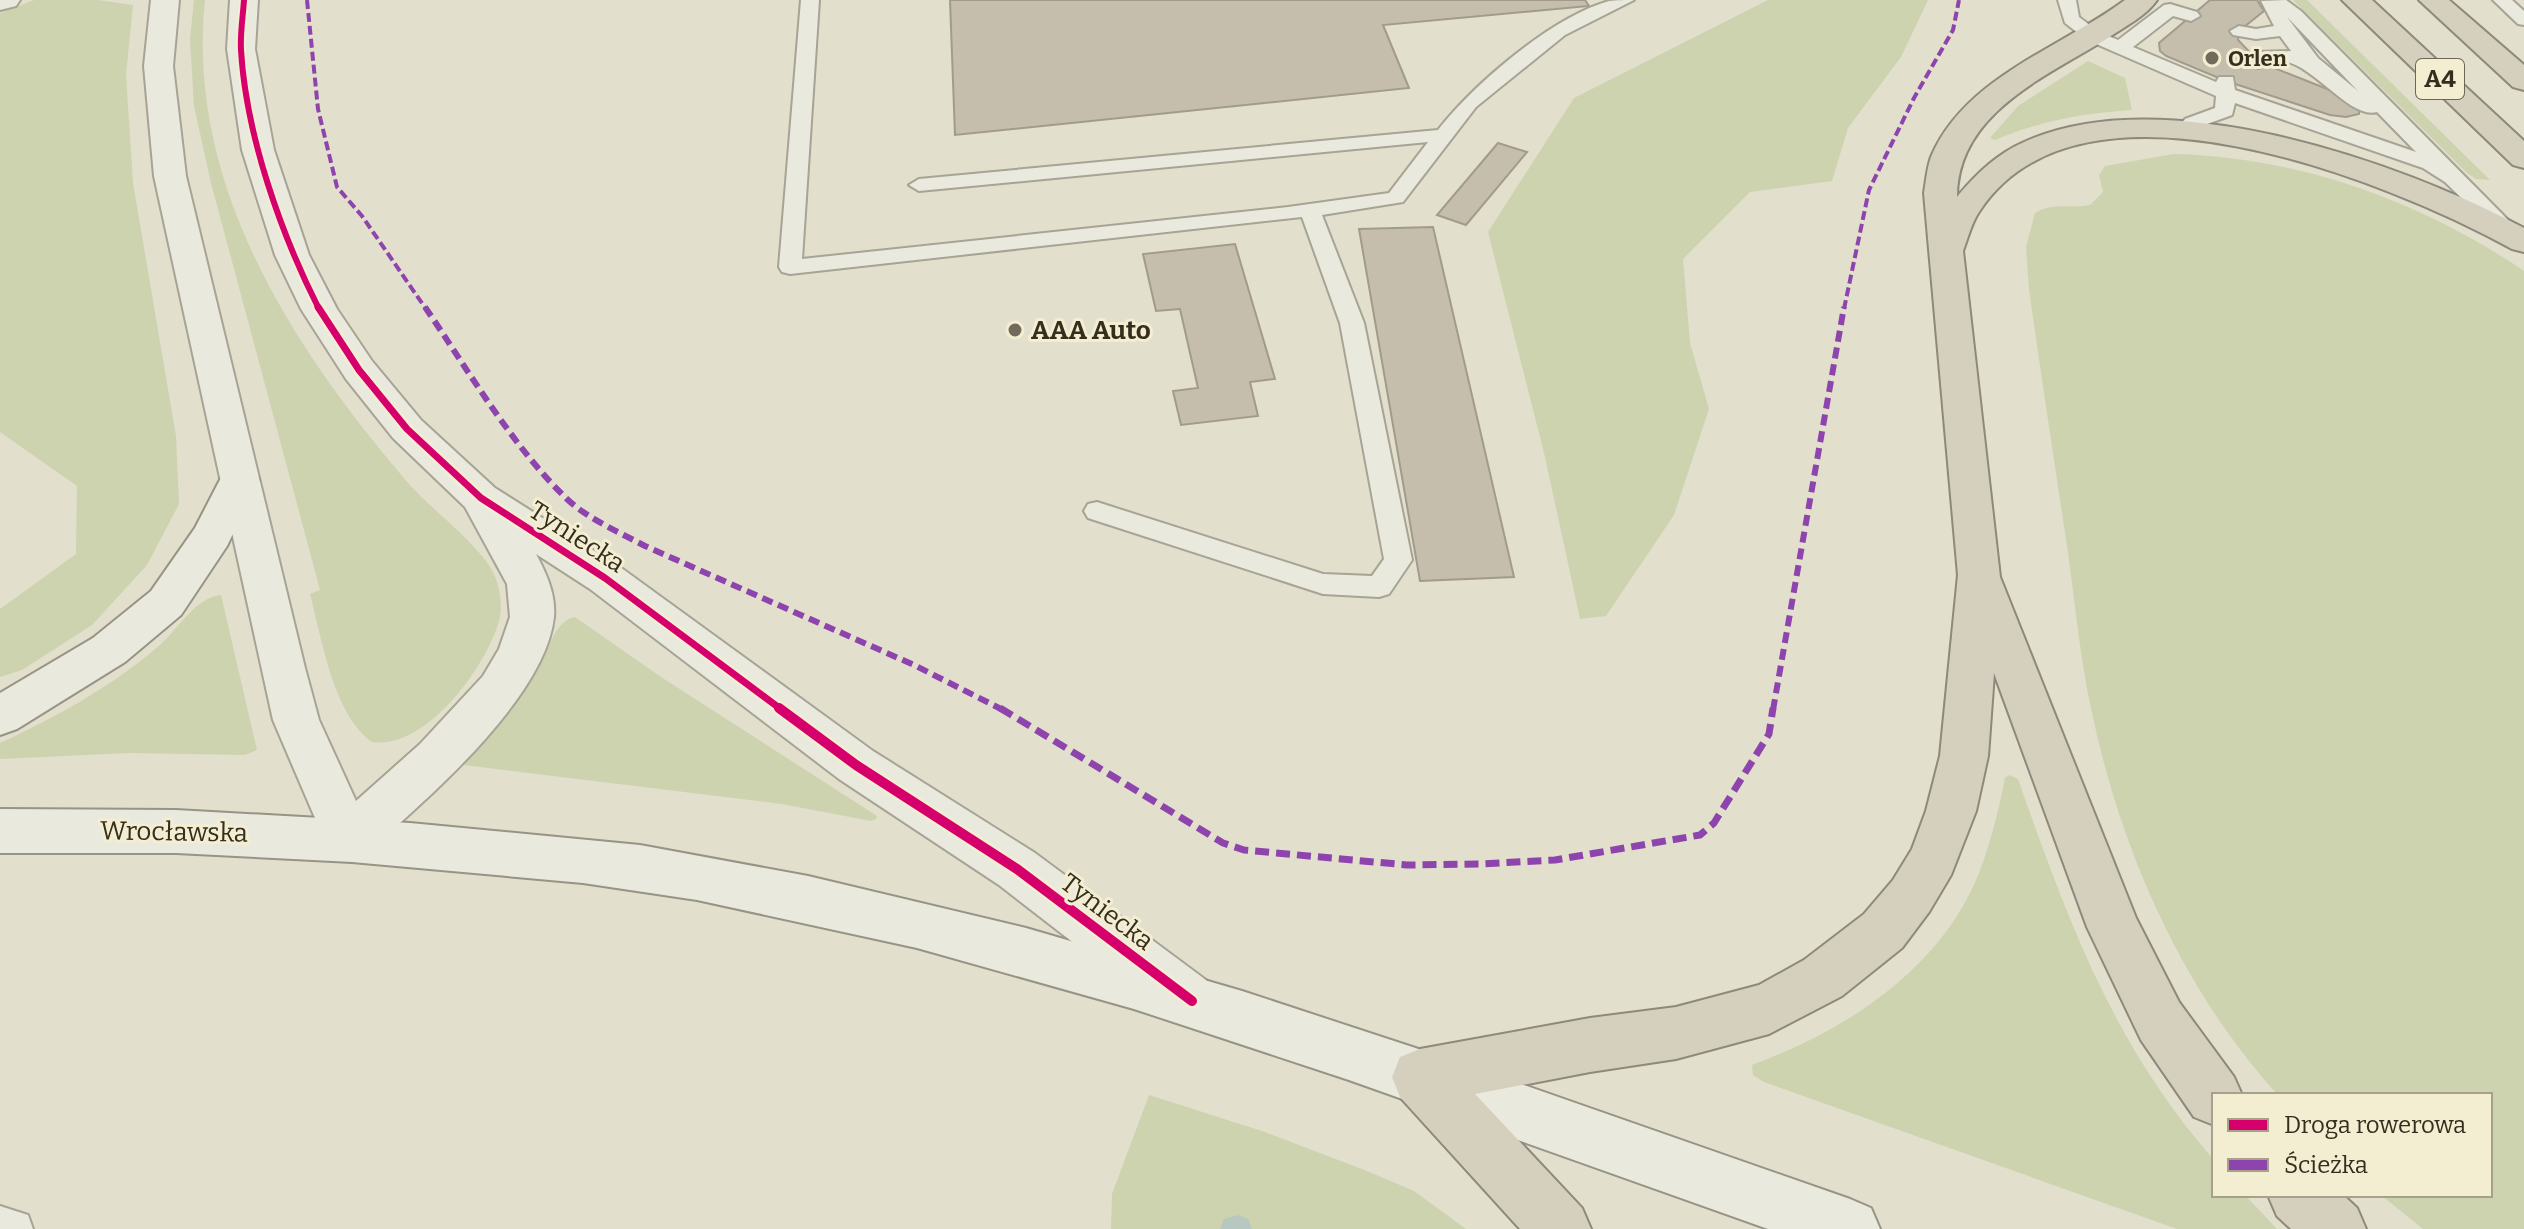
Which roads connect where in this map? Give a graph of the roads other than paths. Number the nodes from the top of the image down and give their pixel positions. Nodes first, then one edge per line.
1 (6, 0) edge
2 (165, 0) edge
3 (244, 0) edge
4 (810, 0) edge
5 (1625, 0) edge
6 (2067, 0) edge
7 (2272, 0) edge
8 (2356, 0) edge
9 (2433, 0) edge
10 (2502, 0) edge
11 (0, 2) edge
12 (2164, 3) edge
13 (2191, 16) dead end
14 (2523, 18) edge
15 (2283, 30) junction
16 (2239, 31) dead end
17 (2106, 42) junction
18 (2259, 62) dead end
19 (2314, 65) junction
20 (2524, 81) edge
21 (2226, 87) junction
22 (2185, 131) junction
23 (1444, 135) junction
24 (2415, 139) junction
25 (2524, 158) edge
26 (2452, 178) junction
27 (919, 185) dead end
28 (1310, 210) junction
29 (2519, 239) edge
30 (1947, 250) junction
31 (239, 480) junction
32 (481, 498) junction
33 (1097, 511) dead end
34 (1979, 575) junction
35 (0, 716) edge
36 (0, 831) edge
37 (348, 838) junction
38 (1192, 1001) junction
39 (1420, 1077) junction
40 (2212, 1094) edge
41 (2300, 1197) edge
42 (0, 1225) edge
43 (14, 1229) edge
44 (1561, 1229) edge
45 (1850, 1229) edge
46 (2336, 1229) edge

1 - 11 street
2 - 31 street
3 - 32 street, Tyniecka
4 - 28 lane
5 - 23 lane
6 - 17 lane
7 - 15 lane
7 - 24 lane
8 - 25 highway, A4
9 - 20 highway
10 - 14 lane
12 - 13 lane
12 - 17 highway
15 - 16 lane
15 - 19 lane
17 - 21 lane
17 - 30 highway
18 - 19 lane
19 - 24 lane
21 - 22 lane
21 - 26 lane
22 - 29 highway
22 - 30 highway
23 - 27 lane
23 - 28 lane
24 - 26 lane
26 - 29 lane
28 - 33 lane
30 - 34 highway
31 - 35 street
31 - 37 street
32 - 37 street
32 - 38 street, Tyniecka
34 - 39 highway
34 - 40 highway
36 - 37 street, Wrocławska
37 - 38 street, Wrocławska
38 - 39 street, Wrocławska
39 - 44 highway
39 - 45 street, Wrocławska
41 - 46 highway
42 - 43 lane

